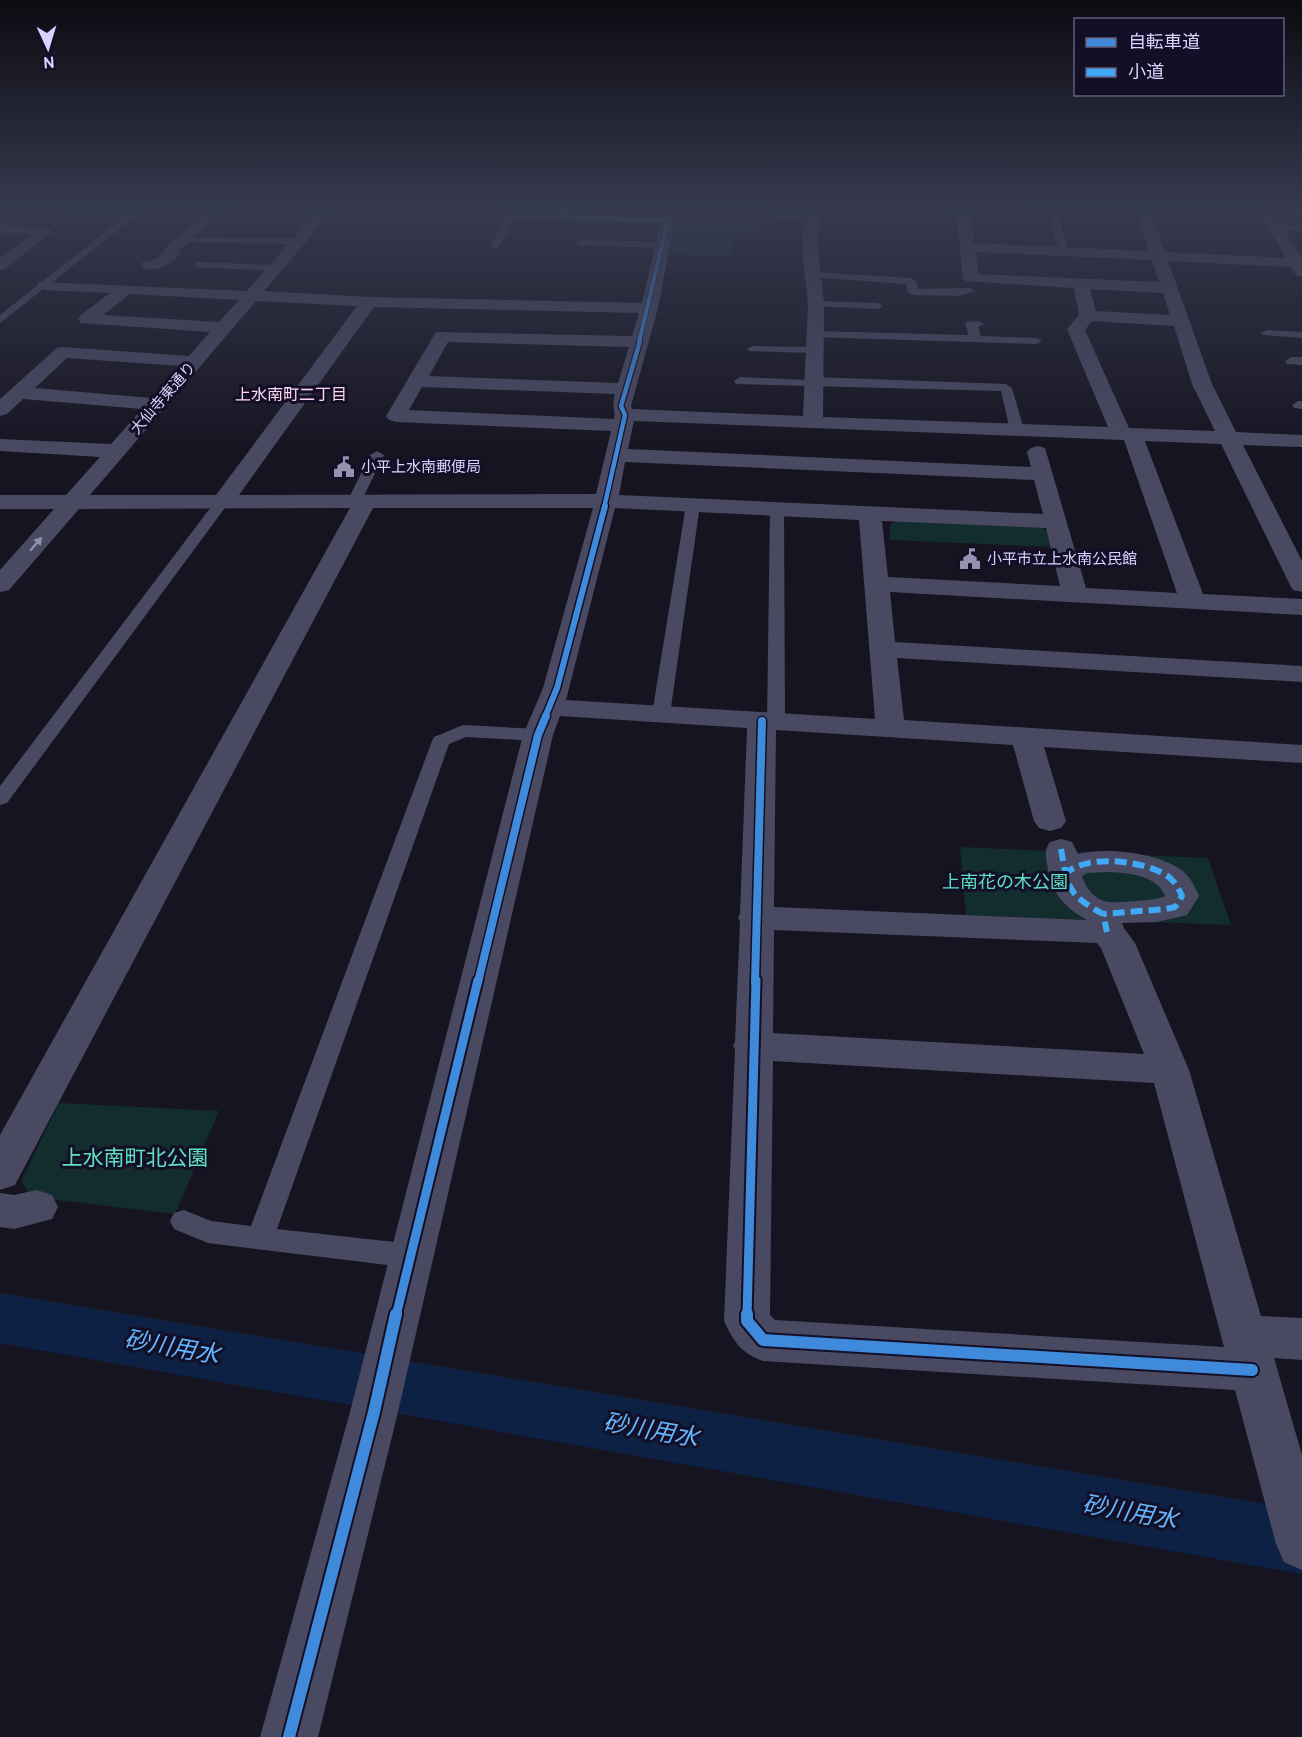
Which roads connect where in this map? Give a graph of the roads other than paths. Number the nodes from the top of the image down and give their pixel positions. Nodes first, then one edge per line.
1 (37, 291) edge
2 (124, 291) edge
3 (144, 291) edge
4 (255, 291) edge
5 (652, 291) edge
6 (815, 291) edge
7 (913, 291) edge
8 (970, 291) dead end
9 (1083, 291) edge
10 (1172, 291) edge
11 (250, 297) junction
12 (369, 302) junction
13 (816, 304) junction
14 (878, 306) dead end
15 (649, 308) junction
16 (1088, 316) junction
17 (0, 320) edge
18 (1180, 321) junction
19 (978, 324) dead end
20 (224, 328) junction
21 (1267, 333) dead end
22 (1302, 335) edge
23 (976, 339) junction
24 (991, 340) junction
25 (1036, 341) dead end
26 (640, 342) junction
27 (814, 342) junction
28 (753, 349) dead end
29 (994, 354) dead end
30 (194, 362) junction
31 (417, 381) junction
32 (741, 381) dead end
33 (815, 382) junction
34 (626, 389) junction
35 (18, 393) junction
36 (157, 404) junction
37 (0, 410) edge
38 (623, 420) junction
39 (813, 422) junction
40 (1024, 430) junction
41 (1126, 434) junction
42 (1227, 438) junction
43 (1302, 441) edge
44 (0, 445) edge
45 (116, 451) junction
46 (377, 455) dead end
47 (616, 455) junction
48 (1044, 474) junction
49 (606, 501) junction
50 (0, 502) edge
51 (222, 502) junction
52 (359, 502) junction
53 (71, 503) junction
54 (693, 505) junction
55 (777, 509) junction
56 (870, 513) junction
57 (1056, 522) junction
58 (876, 584) junction
59 (0, 585) edge
60 (1302, 585) edge
61 (1075, 595) junction
62 (1192, 601) junction
63 (1302, 607) edge
64 (882, 649) junction
65 (1302, 674) edge
66 (661, 714) junction
67 (544, 721) junction
68 (769, 721) junction
69 (890, 729) junction
70 (1026, 737) junction
71 (1302, 754) edge
72 (0, 799) edge
73 (1058, 848) junction
74 (755, 918) junction
75 (1105, 923) junction
76 (752, 1046) junction
77 (1170, 1070) junction
78 (0, 1173) edge
79 (184, 1221) dead end
80 (260, 1238) junction
81 (412, 1256) junction
82 (1302, 1339) edge
83 (1247, 1352) junction
84 (1296, 1523) edge
85 (289, 1737) edge

1 - 17 lane
2 - 20 street
3 - 11 street
4 - 11 street, 大仙寺東通り
5 - 15 street
6 - 13 street
7 - 8 lane
9 - 16 street
10 - 18 street
11 - 12 street
11 - 20 street, 大仙寺東通り
12 - 15 street
12 - 51 street
13 - 14 lane
13 - 27 street
15 - 26 street
16 - 18 street
16 - 41 street
18 - 42 street
19 - 23 lane
20 - 30 street, 大仙寺東通り
21 - 22 lane
23 - 24 lane
23 - 27 lane
24 - 25 lane
24 - 29 lane
26 - 31 street
26 - 34 street
27 - 28 lane
27 - 33 street
30 - 35 street
30 - 36 street, 大仙寺東通り
31 - 34 street
31 - 38 street
32 - 33 lane
33 - 39 street
33 - 40 lane
34 - 38 street
35 - 36 street
35 - 37 street
36 - 45 street, 大仙寺東通り
38 - 39 street
38 - 47 street
39 - 40 street
40 - 41 street
40 - 48 street
41 - 42 street
41 - 62 street
42 - 43 street
42 - 60 street
44 - 45 street
45 - 53 street, 大仙寺東通り
46 - 52 lane
47 - 48 street
47 - 49 street
48 - 57 street
49 - 52 street
49 - 54 street
49 - 67 street
50 - 53 street
51 - 52 street
51 - 53 street
51 - 72 lane
52 - 78 street
59 -> 53 street, 大仙寺東通り
54 - 55 street
54 - 66 lane
55 - 56 street
55 - 68 lane
56 - 57 street
56 - 58 street
57 - 61 street
58 - 61 street
58 - 64 street
61 - 62 street
62 - 63 street
64 - 65 street
64 - 69 street
66 - 67 street
66 - 68 street
67 - 80 lane
67 - 81 street
68 - 69 street
68 - 74 street
69 - 70 street
70 - 71 street
70 - 73 street
73 - 75 street
73 - 75 street
74 - 75 street
74 - 76 street
75 - 77 street
76 - 77 street
76 - 83 street
77 - 83 street
79 - 80 lane
80 - 81 lane
81 - 85 street
82 - 83 street
83 - 84 street

